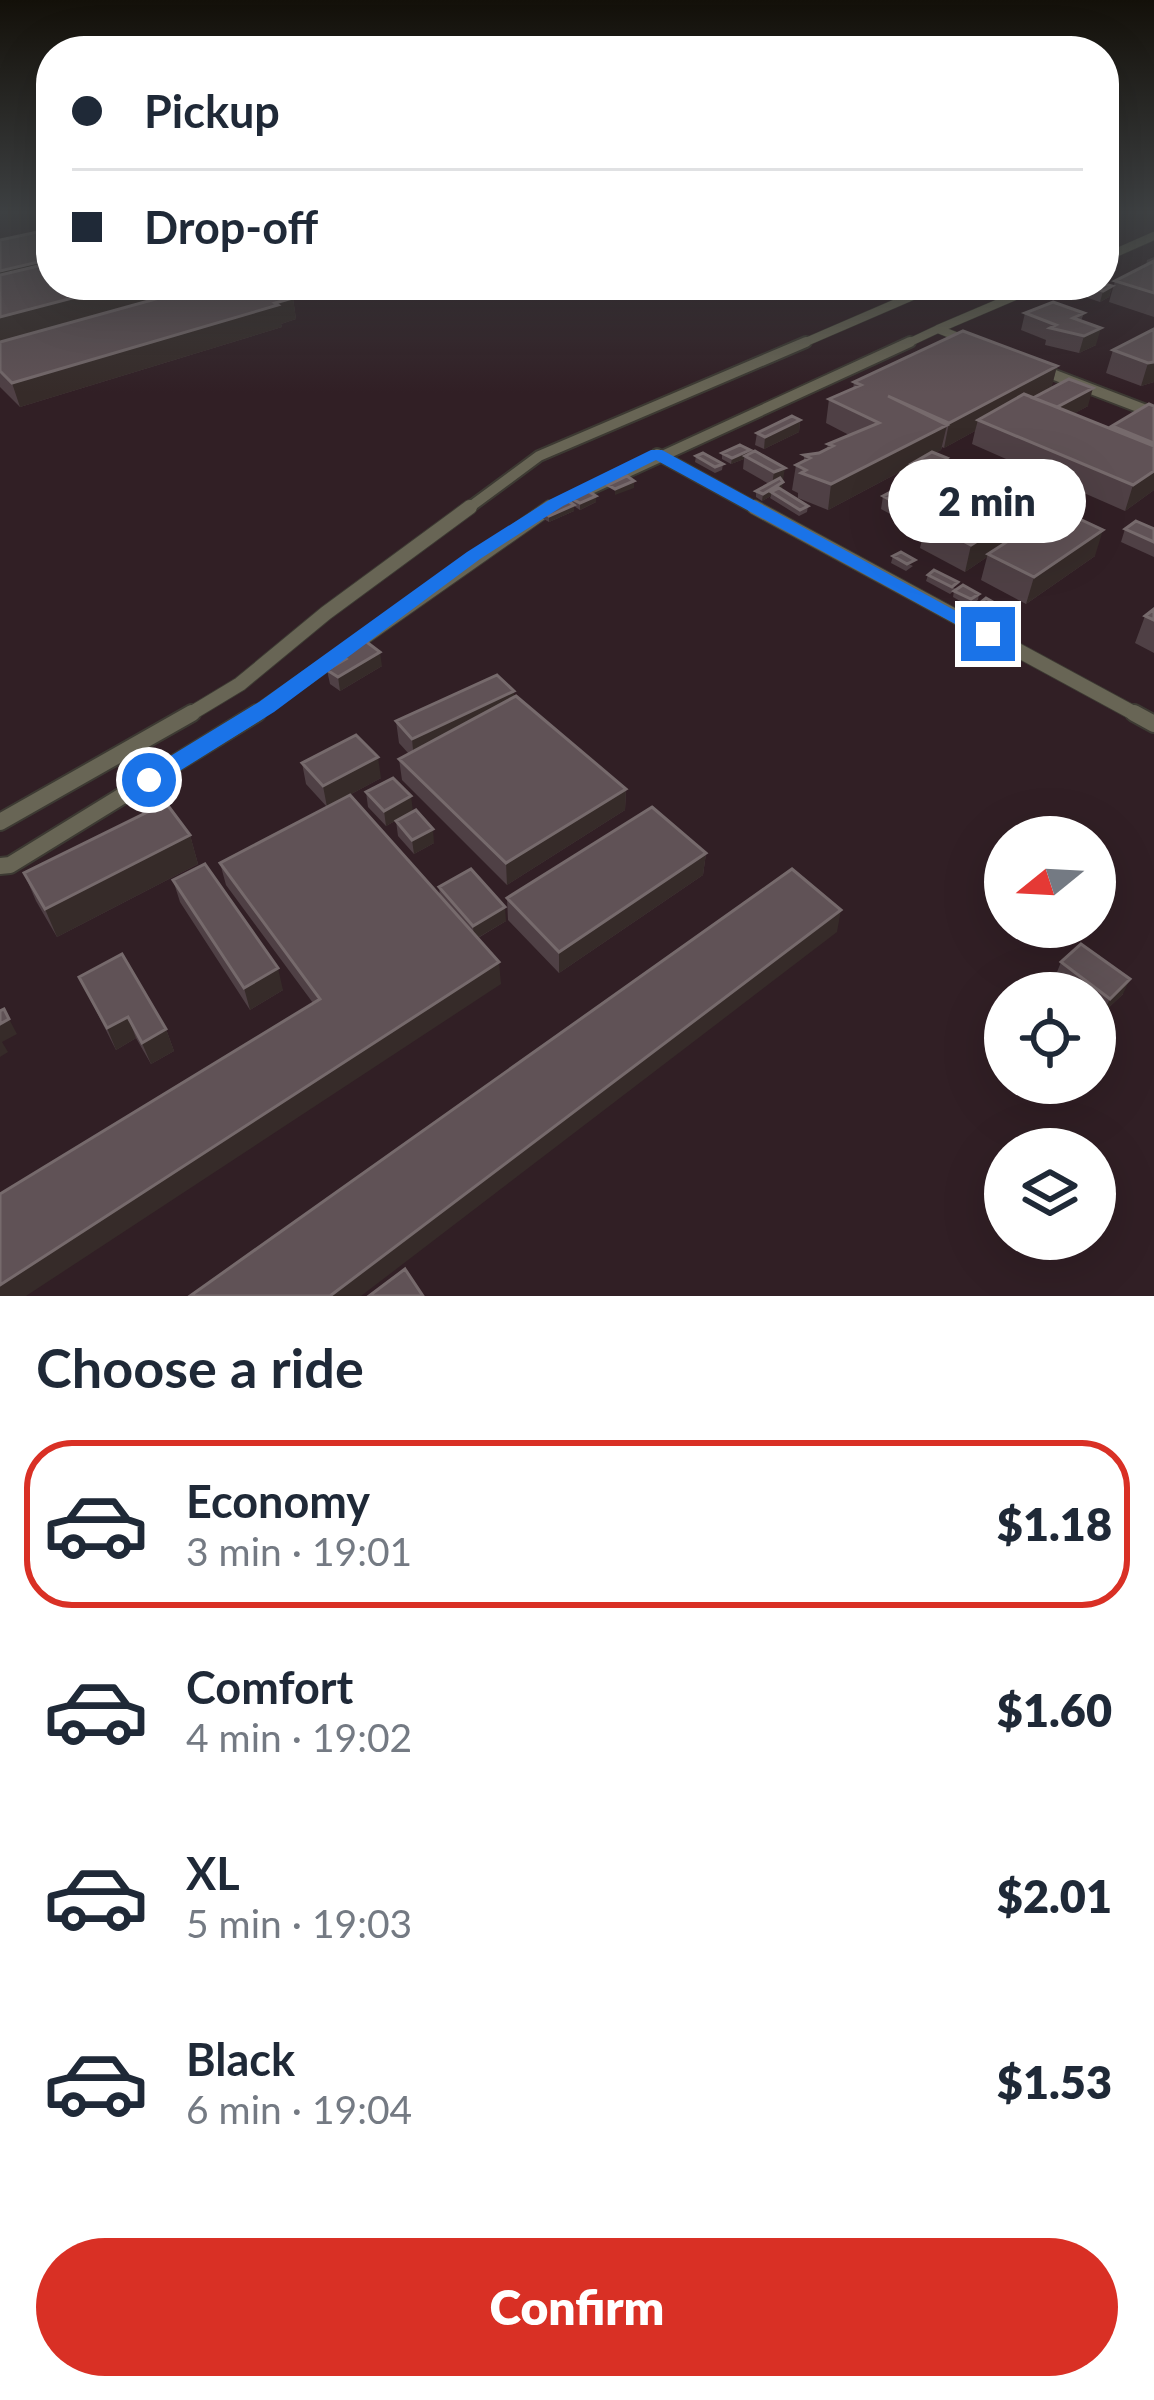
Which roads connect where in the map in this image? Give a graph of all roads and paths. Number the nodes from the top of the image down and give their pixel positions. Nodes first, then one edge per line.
1 (903, 300) edge
2 (1006, 300) edge
3 (938, 329) junction
4 (981, 346) edge
5 (1024, 363) edge
6 (1154, 413) edge
7 (657, 454) junction
8 (1154, 724) edge
9 (0, 821) edge
10 (0, 866) edge

1 - 9 street
2 - 3 street
3 - 4 street
3 - 7 street
5 - 6 street
7 - 8 street
7 - 10 street

